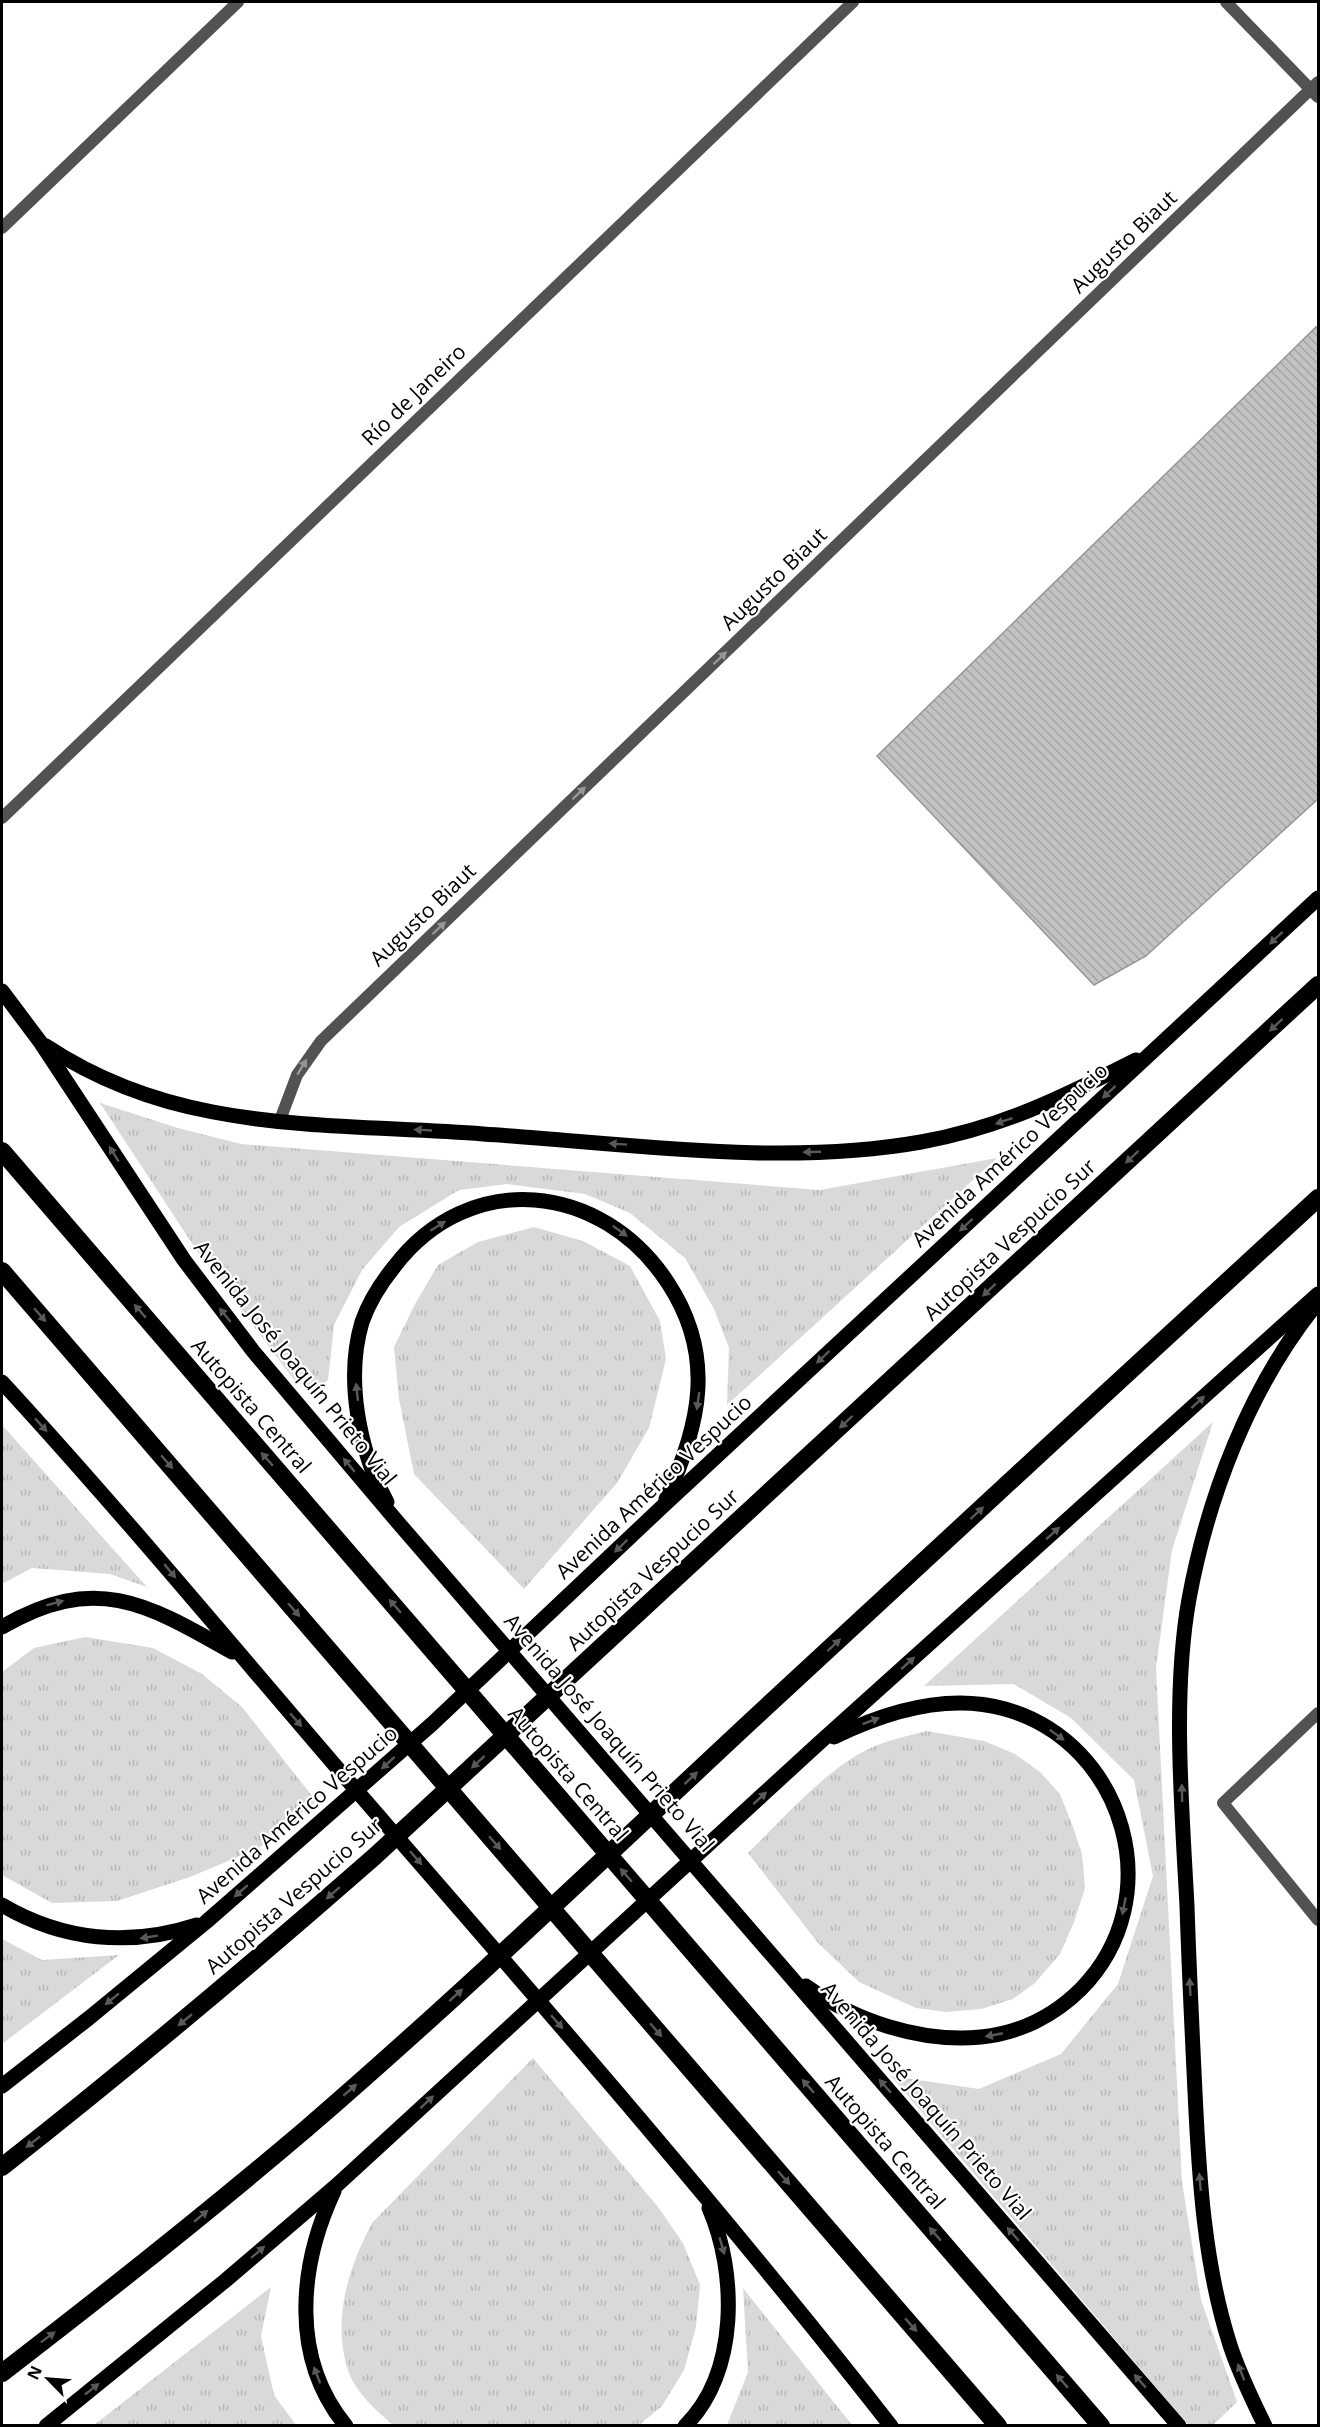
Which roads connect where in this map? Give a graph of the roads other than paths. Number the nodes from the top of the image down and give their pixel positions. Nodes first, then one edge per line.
1 (238, 2) edge
2 (853, 2) edge
3 (1226, 2) edge
4 (1316, 89) edge
5 (2, 228) edge
6 (2, 818) edge
7 (1318, 898) edge
8 (1318, 985) edge
9 (2, 991) edge
10 (40, 1043) junction
11 (1152, 1052) junction
12 (280, 1120) junction
13 (2, 1151) edge
14 (1318, 1198) edge
15 (2, 1270) edge
16 (1318, 1294) edge
17 (1318, 1302) edge
18 (2, 1382) edge
19 (663, 1506) junction
20 (401, 1526) junction
21 (2, 1627) edge
22 (243, 1658) junction
23 (1318, 1713) edge
24 (818, 1744) junction
25 (2, 1905) edge
26 (1318, 1920) edge
27 (206, 1922) junction
28 (787, 1972) junction
29 (2, 2086) edge
30 (2, 2167) edge
31 (337, 2184) junction
32 (702, 2191) junction
33 (2, 2373) edge
34 (46, 2426) edge
35 (346, 2426) edge
36 (685, 2426) edge
37 (891, 2426) edge
38 (998, 2426) edge
39 (1101, 2426) edge
40 (1179, 2426) edge
41 (1265, 2426) edge

1 - 5 street
2 - 6 street, Río de Janeiro
3 - 4 street
12 -> 4 street, Augusto Biaut
7 -> 11 main road, Avenida Américo Vespucio
8 -> 30 highway, Autopista Vespucio Sur
9 - 10 main road, Avenida José Joaquín Prieto Vial
10 - 12 main road, Avenida José Joaquín Prieto Vial
20 -> 10 main road, Avenida José Joaquín Prieto Vial
11 -> 12 main road, Avenida José Joaquín Prieto Vial
11 -> 19 main road, Avenida Américo Vespucio
39 -> 13 highway, Autopista Central
33 -> 14 highway
15 -> 38 highway
24 -> 16 main road
41 -> 17 main road
18 -> 22 main road
20 -> 19 main road
19 -> 27 main road, Avenida Américo Vespucio
20 - 28 main road, Avenida José Joaquín Prieto Vial
21 -> 22 main road
22 -> 32 main road
23 - 26 street
24 -> 28 main road
31 -> 24 main road
27 -> 25 main road
27 -> 29 main road, Avenida Américo Vespucio
40 -> 28 main road, Avenida José Joaquín Prieto Vial
34 -> 31 main road
35 -> 31 main road
32 -> 36 main road
32 - 37 main road

